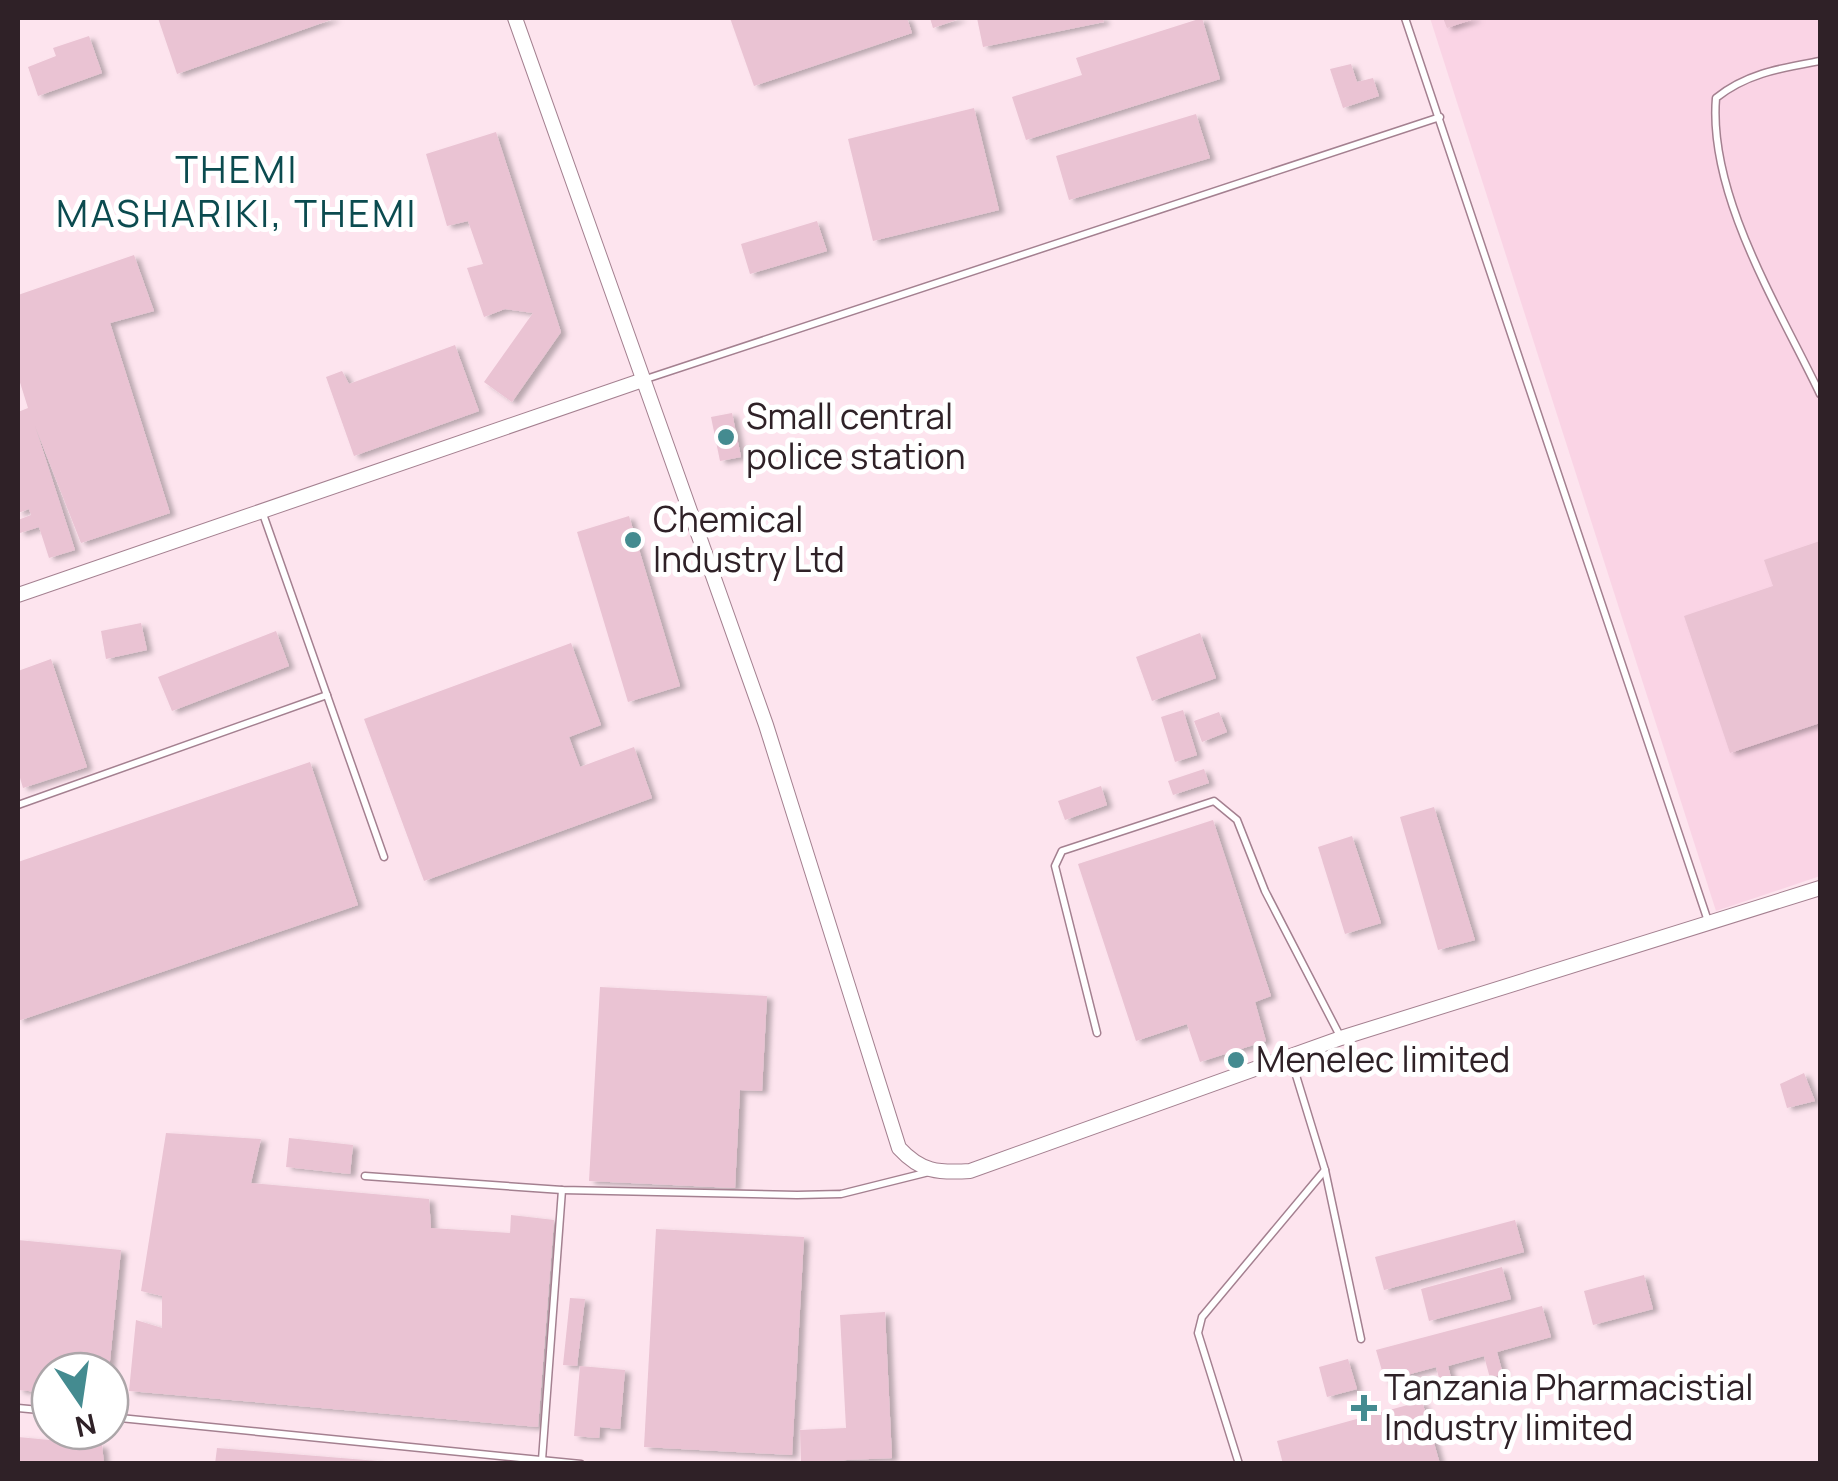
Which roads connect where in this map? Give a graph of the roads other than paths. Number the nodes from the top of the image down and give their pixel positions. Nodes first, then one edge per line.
1 (515, 18) edge
2 (1405, 18) edge
3 (1820, 61) edge
4 (1440, 118) junction
5 (640, 381) junction
6 (1820, 394) edge
7 (262, 511) junction
8 (18, 595) edge
9 (327, 696) junction
10 (18, 805) edge
11 (384, 857) dead end
12 (1820, 888) edge
13 (1709, 922) junction
14 (1097, 1033) dead end
15 (1341, 1038) junction
16 (1290, 1056) junction
17 (1324, 1170) junction
18 (929, 1172) junction
19 (365, 1176) dead end
20 (562, 1190) junction
21 (1361, 1338) dead end
22 (130, 1419) edge
23 (542, 1460) junction
24 (565, 1463) edge
25 (580, 1464) edge
26 (1239, 1464) edge

1 - 5 street
2 - 4 lane
3 - 6 lane
4 - 5 lane
4 - 13 lane
5 - 7 street
5 - 18 street
7 - 8 street
7 - 9 lane
9 - 10 lane
9 - 11 lane
12 - 13 street
13 - 15 street
14 - 15 lane
15 - 16 street
16 - 17 lane
16 - 18 street
17 - 21 lane
17 - 26 lane
18 - 20 lane
19 - 20 lane
20 - 23 lane
22 - 23 lane
23 - 24 lane
24 - 25 lane

